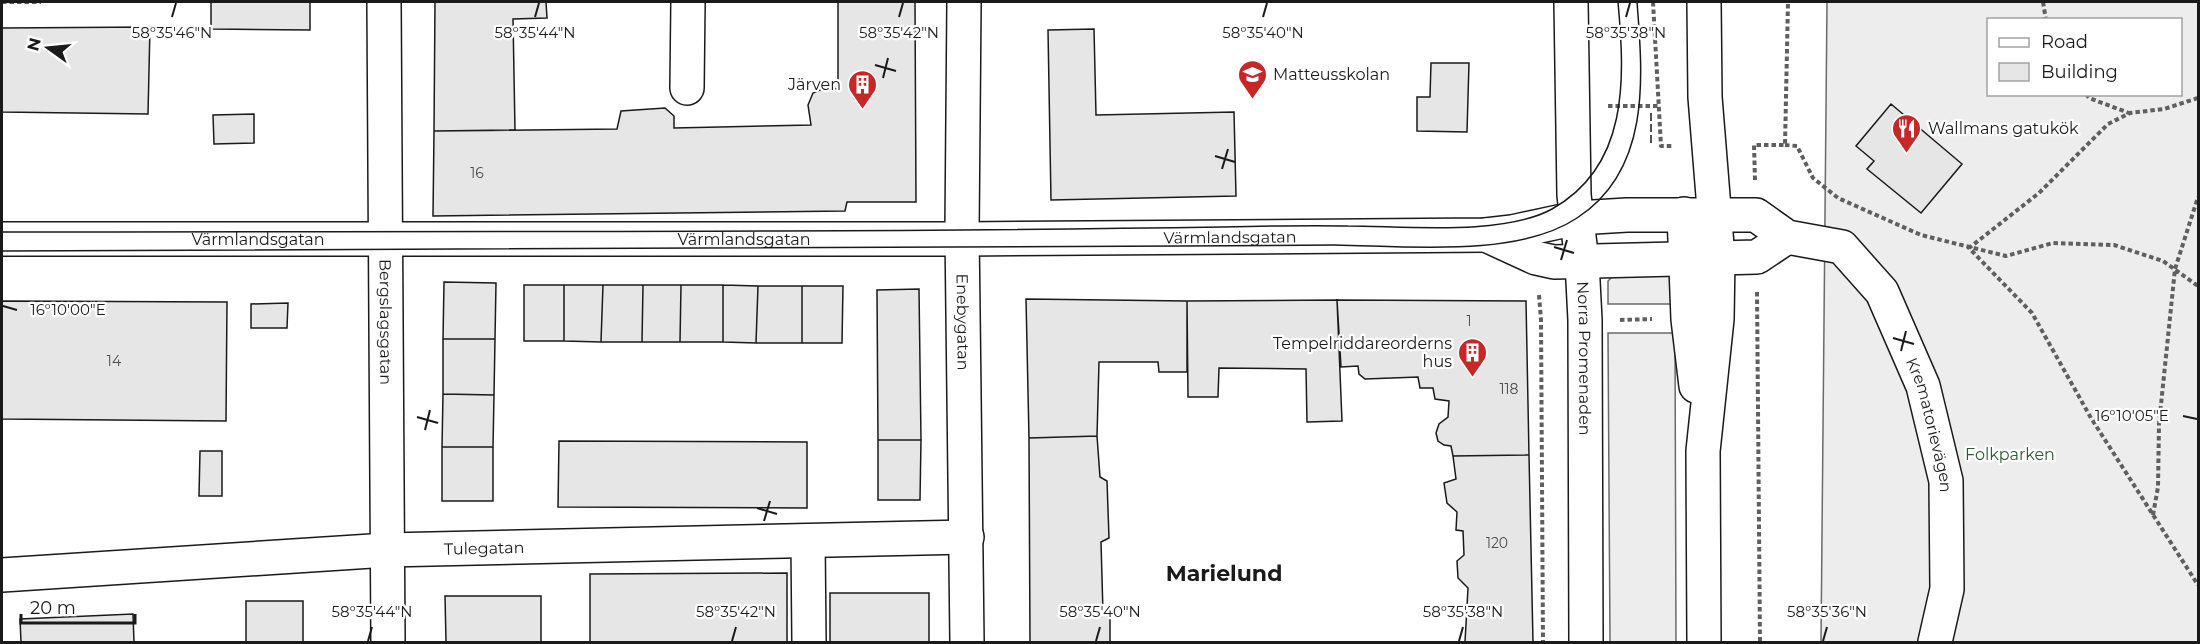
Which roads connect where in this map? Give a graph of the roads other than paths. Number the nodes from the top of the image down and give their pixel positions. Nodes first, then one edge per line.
1 (384, 2) edge
2 (688, 2) edge
3 (964, 2) edge
4 (1571, 2) edge
5 (1704, 2) edge
6 (687, 88) dead end
7 (1700, 214) junction
8 (1577, 218) junction
9 (1486, 235) junction
10 (1787, 237) junction
11 (2, 239) edge
12 (385, 239) junction
13 (963, 239) junction
14 (1685, 258) junction
15 (1718, 258) junction
16 (1582, 262) junction
17 (1703, 451) junction
18 (967, 537) junction
19 (808, 541) junction
20 (387, 550) junction
21 (2, 575) edge
22 (388, 642) edge
23 (809, 642) edge
24 (967, 642) edge
25 (1586, 642) edge
26 (1704, 642) edge
27 (1935, 642) edge

1 - 12 street, Bergslagsgatan
2 - 6 street
3 - 13 street, Enebygatan
4 - 8 street, Norra Promenaden
5 - 7 street
7 - 8 street, Värmlandsgatan
7 - 10 street, Krematorievägen
7 - 14 street
7 - 15 street
8 - 9 street, Värmlandsgatan
8 - 16 street, Norra Promenaden
9 - 13 street, Värmlandsgatan
9 - 16 street, Värmlandsgatan
10 - 15 street
10 - 27 street, Krematorievägen
11 - 12 street, Värmlandsgatan
12 - 13 street, Värmlandsgatan
12 - 20 street, Bergslagsgatan
13 - 18 street, Enebygatan
14 - 15 street
14 - 16 street
14 - 17 street
15 - 17 street
16 - 25 street, Norra Promenaden
17 - 26 street
18 - 19 street, Tulegatan
18 - 24 street, Enebygatan
19 - 20 street, Tulegatan
19 - 23 street
20 - 21 street, Tulegatan
20 - 22 street, Bergslagsgatan

